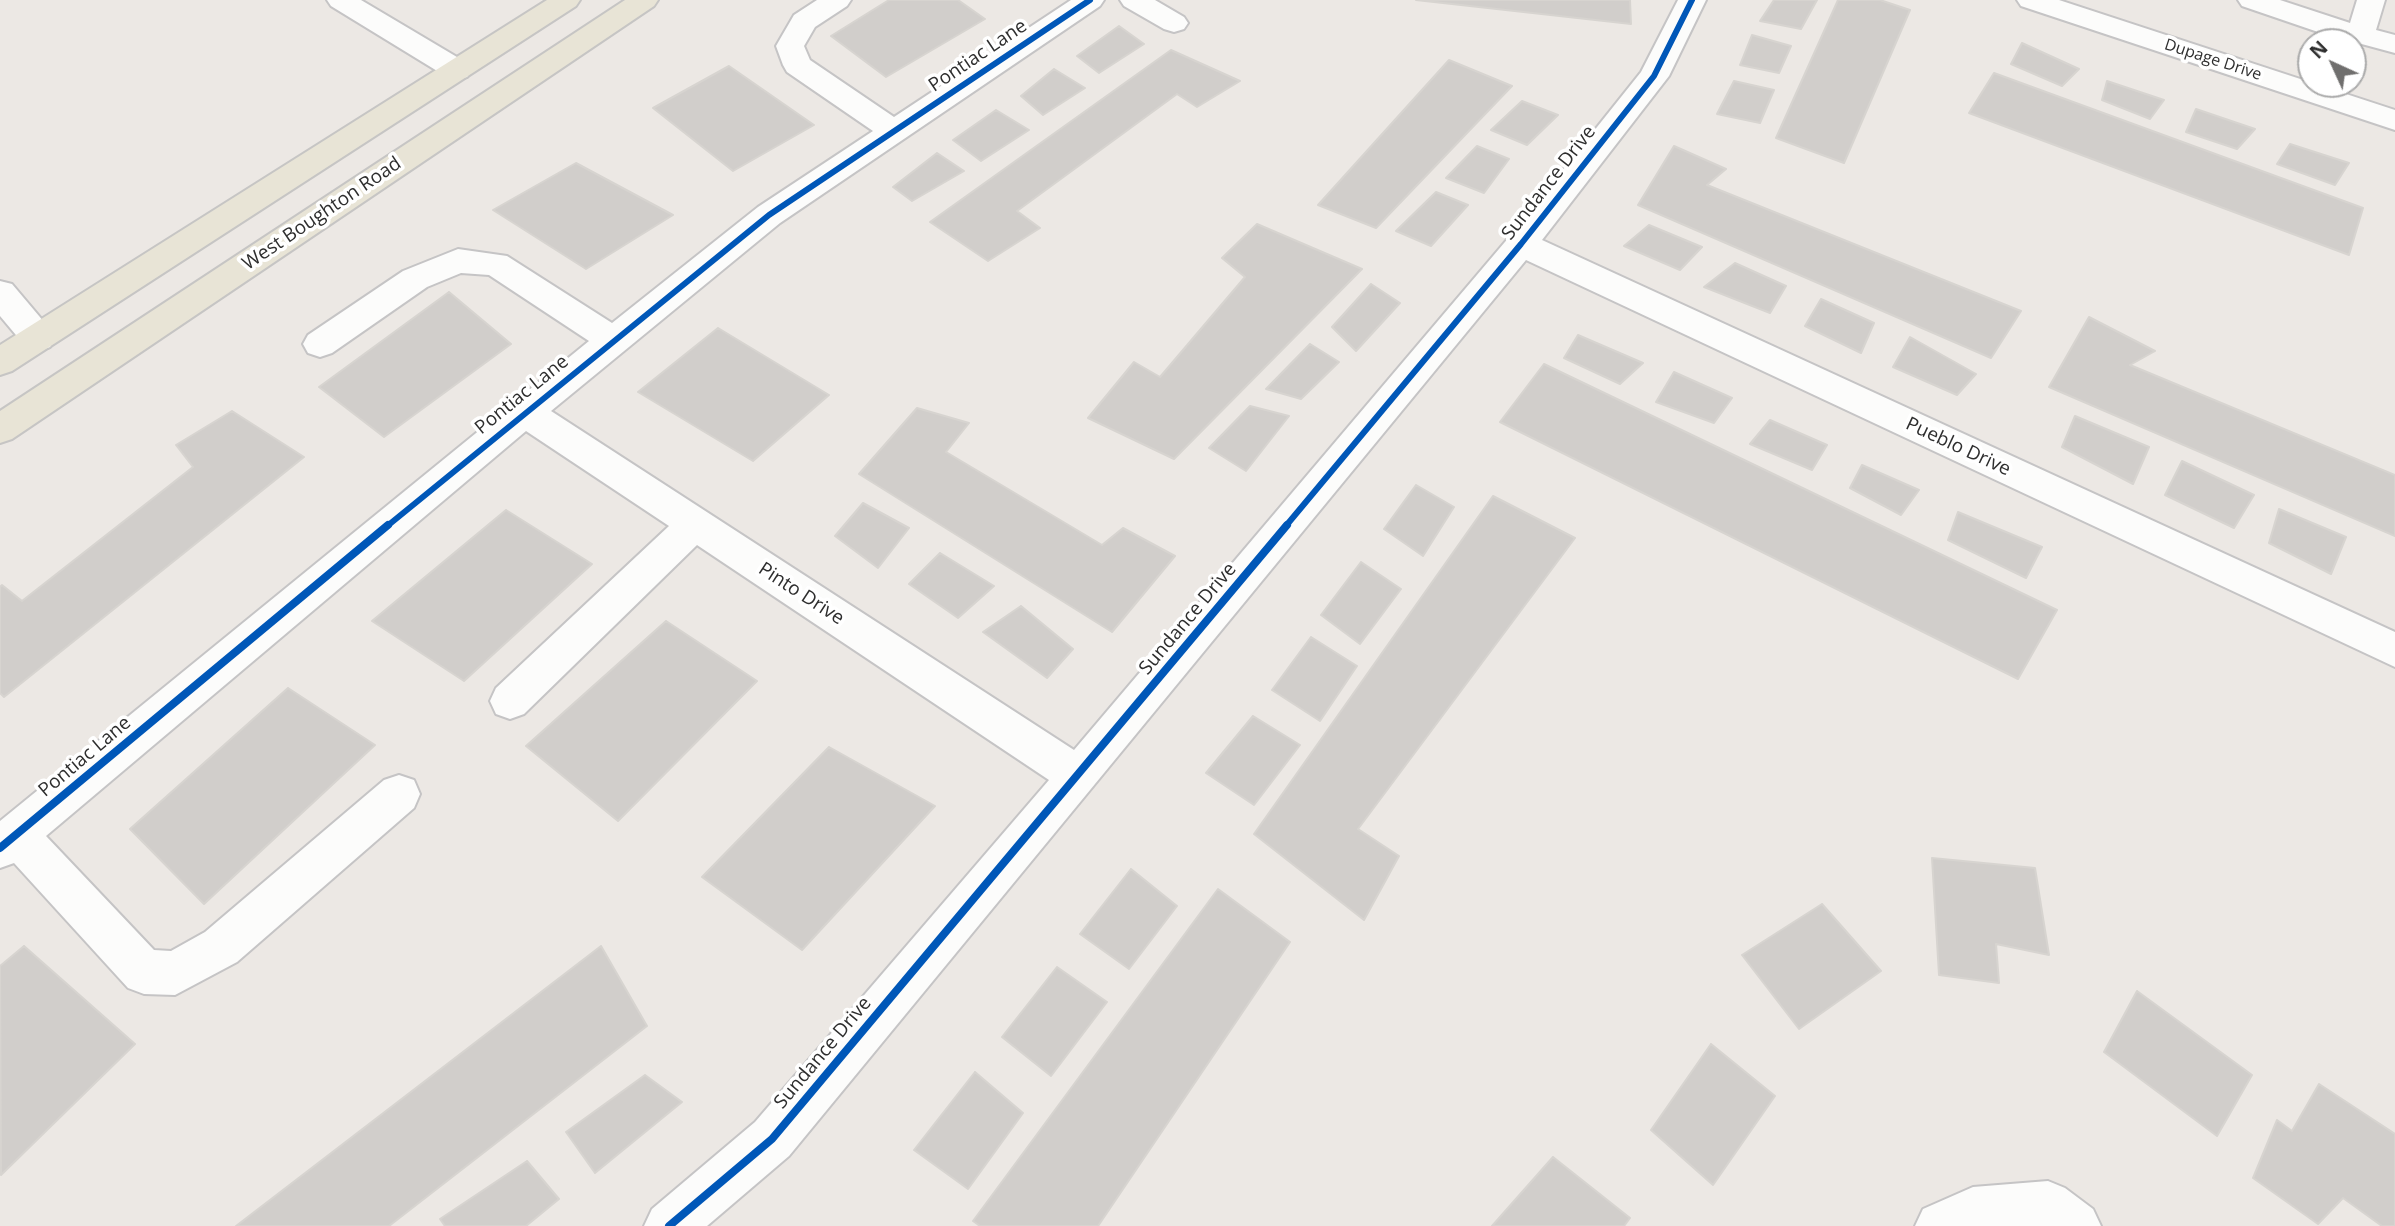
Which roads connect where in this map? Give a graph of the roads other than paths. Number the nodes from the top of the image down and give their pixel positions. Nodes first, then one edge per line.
1 (341, 0) edge
2 (566, 0) edge
3 (644, 0) edge
4 (837, 0) edge
5 (1090, 0) edge
6 (1134, 0) edge
7 (1692, 0) edge
8 (2031, 0) edge
9 (2252, 0) edge
10 (2371, 0) edge
11 (1174, 23) dead end
12 (2338, 28) edge
13 (2362, 28) edge
14 (2367, 37) edge
15 (2395, 44) edge
16 (457, 70) junction
17 (2395, 120) edge
18 (894, 131) junction
19 (1521, 244) junction
20 (0, 293) edge
21 (38, 338) junction
22 (613, 340) junction
23 (320, 344) dead end
24 (0, 362) edge
25 (524, 412) junction
26 (0, 429) edge
27 (695, 524) junction
28 (2395, 650) edge
29 (510, 701) dead end
30 (1078, 776) junction
31 (399, 794) dead end
32 (8, 841) edge
33 (669, 1226) edge
34 (1940, 1226) edge
35 (2076, 1226) edge

1 - 16 street
2 - 16 main road
3 - 26 main road, West Boughton Road
4 - 18 street
5 - 18 street, Pontiac Lane
6 - 11 street
7 - 19 street, Sundance Drive
8 - 17 street, Dupage Drive
9 - 12 street
10 - 13 street
14 - 15 street
16 - 21 main road
18 - 22 street, Pontiac Lane
19 - 28 street, Pueblo Drive
19 - 30 street, Sundance Drive
20 - 21 street
21 - 24 main road
22 - 23 street
22 - 25 street, Pontiac Lane
25 - 27 street, Pinto Drive
25 - 32 street, Pontiac Lane
27 - 29 street
27 - 30 street, Pinto Drive
30 - 33 street, Sundance Drive
31 - 32 street
34 - 35 street

